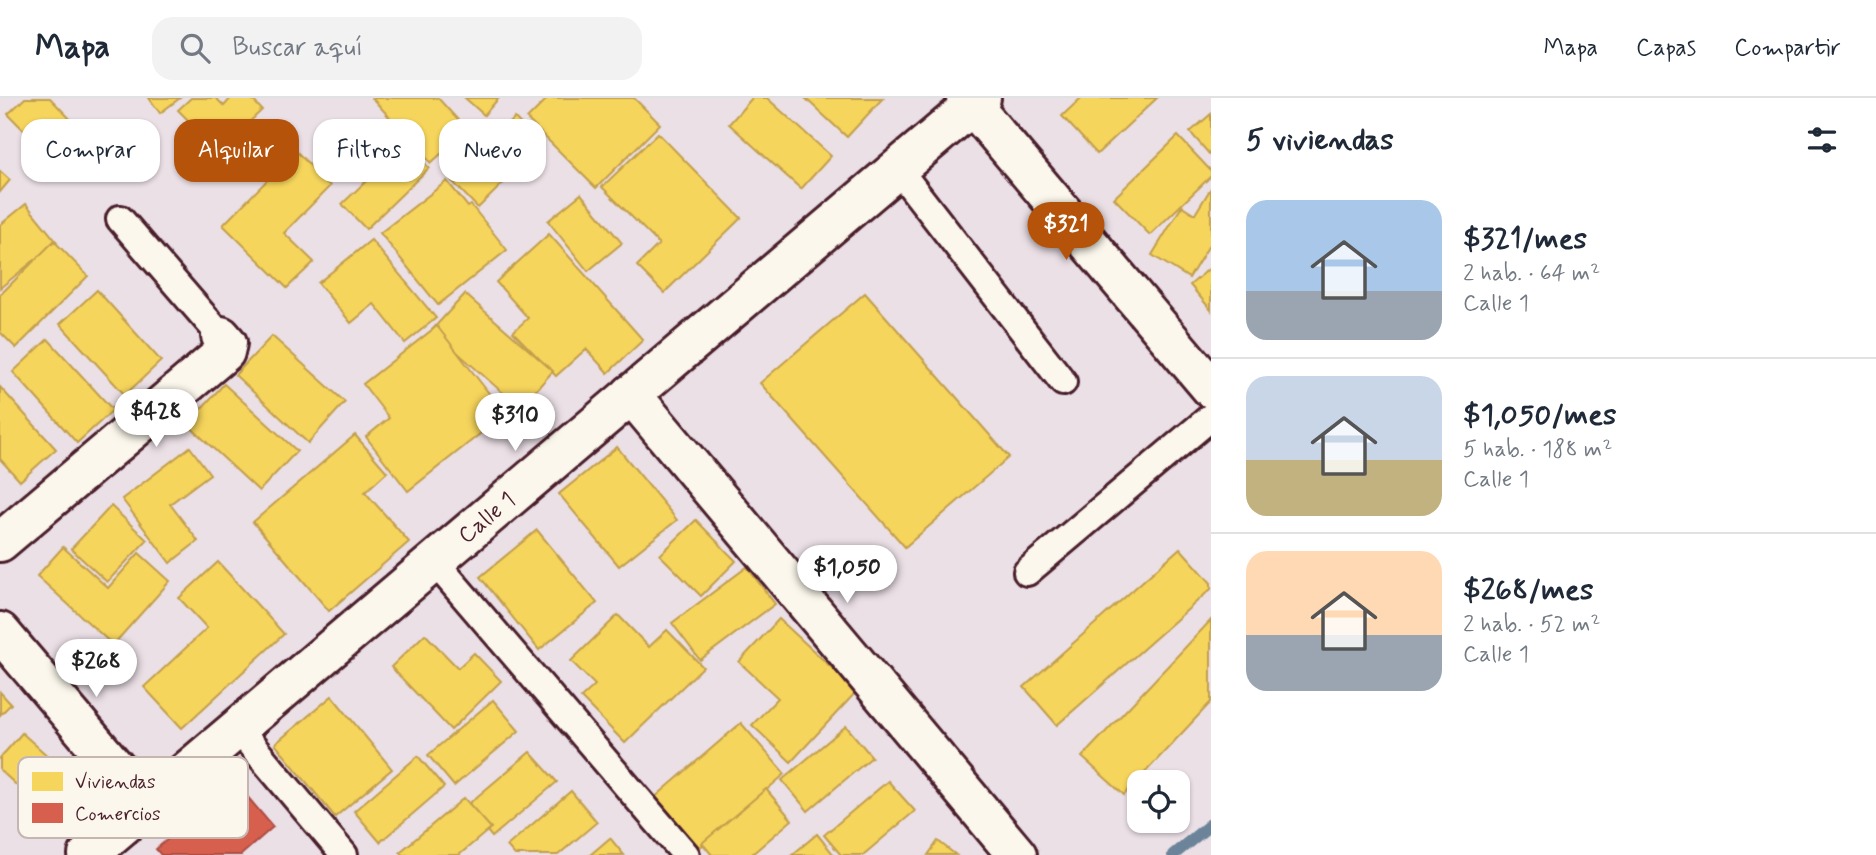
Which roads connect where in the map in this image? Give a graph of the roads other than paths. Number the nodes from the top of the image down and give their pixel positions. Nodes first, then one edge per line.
1 (973, 100) edge
2 (897, 168) junction
3 (120, 219) dead end
4 (221, 336) joint
5 (1063, 382) dead end
6 (1211, 388) edge
7 (631, 394) junction
8 (1211, 417) edge
9 (0, 542) edge
10 (434, 561) junction
11 (1027, 572) dead end
12 (0, 632) edge
13 (237, 728) junction
14 (106, 757) edge
15 (203, 757) edge
16 (108, 838) edge
17 (88, 855) edge
18 (344, 855) edge
19 (686, 855) edge
20 (1017, 855) edge

1 - 2 street, Calle 1
1 - 6 street
2 - 5 lane
2 - 7 street, Calle 1
3 - 4 lane
4 - 9 street
7 - 10 street, Calle 1
7 - 20 street
8 - 11 lane
10 - 13 street, Calle 1
10 - 19 lane
12 - 14 street
13 - 15 street, Calle 1
13 - 18 lane
16 - 17 street, Calle 1

